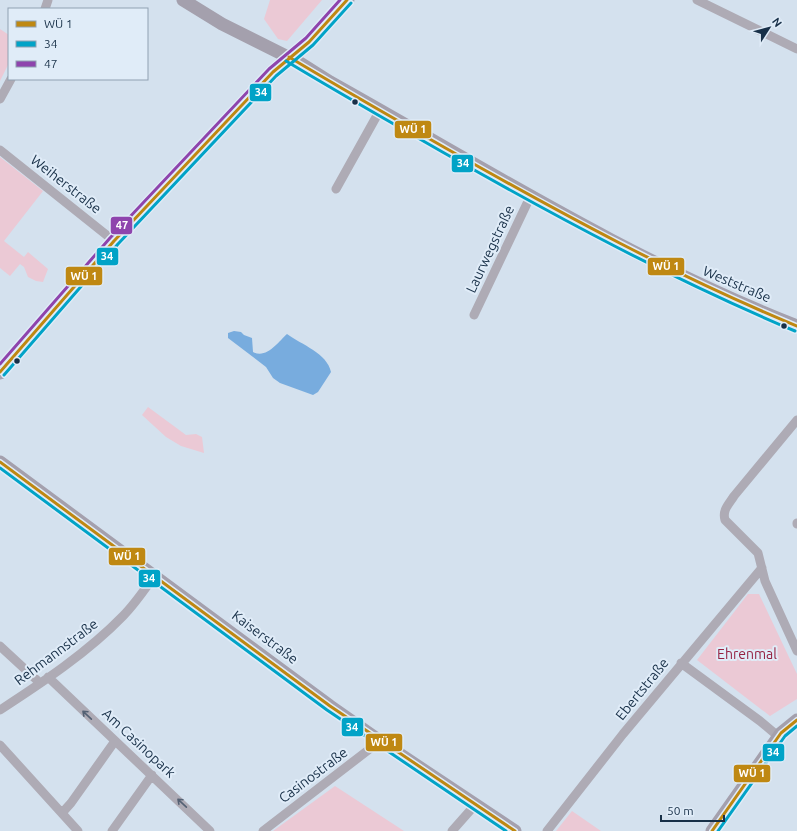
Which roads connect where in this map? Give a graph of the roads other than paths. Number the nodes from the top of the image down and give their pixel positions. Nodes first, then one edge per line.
1 (183, 0) edge
2 (347, 0) edge
3 (697, 0) edge
4 (797, 49) edge
5 (289, 58) junction
6 (10, 80) edge
7 (0, 99) edge
8 (380, 110) junction
9 (0, 150) edge
10 (336, 189) dead end
11 (531, 195) junction
12 (114, 241) junction
13 (474, 315) dead end
14 (797, 326) edge
15 (0, 372) edge
16 (797, 420) edge
17 (0, 462) edge
18 (762, 568) junction
19 (155, 575) junction
20 (0, 646) edge
21 (797, 651) edge
22 (681, 663) junction
23 (48, 677) junction
24 (40, 683) junction
25 (0, 710) edge
26 (797, 720) edge
27 (779, 737) junction
28 (115, 741) junction
29 (380, 741) junction
30 (0, 745) edge
31 (152, 775) junction
32 (475, 805) junction
33 (62, 813) junction
34 (78, 831) edge
35 (112, 831) edge
36 (210, 831) edge
37 (263, 831) edge
38 (452, 831) edge
39 (515, 831) edge
40 (547, 831) edge
41 (712, 831) edge

1 - 5 street, Weststraße
2 - 5 main road
3 - 4 street
5 - 8 street, Weststraße
5 - 12 main road
6 - 7 street
8 - 10 street
8 - 11 street, Weststraße
9 - 12 street, Weiherstraße
11 - 13 street, Laurwegstraße
11 - 14 street, Weststraße
12 - 15 main road
16 - 18 street
17 - 19 street, Kaiserstraße
18 - 21 street
18 - 22 street, Ebertstraße
19 - 23 street, Rehmannstraße
19 - 29 street, Kaiserstraße
20 - 24 street
22 - 27 street
22 - 40 street, Ebertstraße
23 - 24 street, Rehmannstraße
28 -> 23 street, Am Casinopark
24 - 25 street, Rehmannstraße
26 - 27 street
27 - 41 street
28 - 31 street, Am Casinopark
28 - 33 street
29 - 32 street, Kaiserstraße
29 - 37 street, Casinostraße
30 - 33 street
31 - 35 street
36 -> 31 street, Am Casinopark
32 - 38 street
32 - 39 street, Kaiserstraße
33 - 34 street

